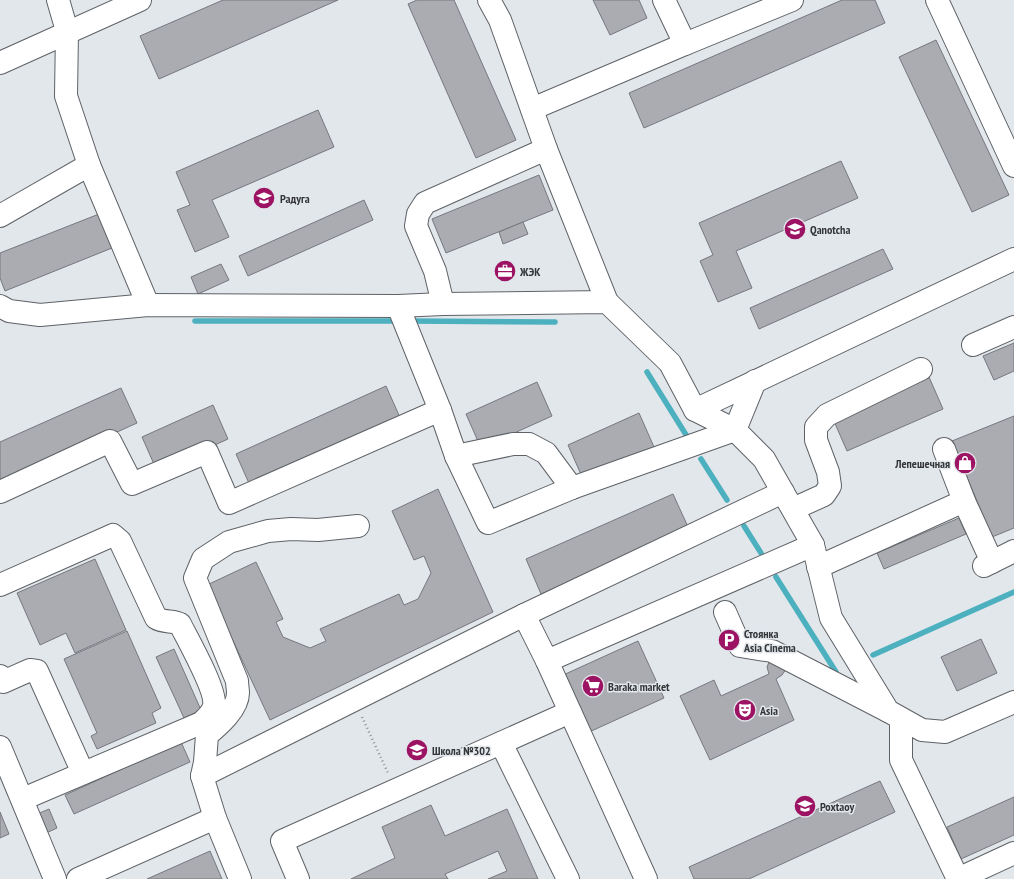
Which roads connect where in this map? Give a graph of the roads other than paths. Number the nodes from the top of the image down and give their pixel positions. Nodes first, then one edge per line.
1 (58, 0) edge
2 (140, 0) edge
3 (489, 0) edge
4 (664, 0) edge
5 (792, 0) edge
6 (937, 0) edge
7 (67, 31) junction
8 (685, 44) junction
9 (0, 62) edge
10 (532, 109) junction
11 (546, 149) junction
12 (89, 165) junction
13 (1014, 166) edge
14 (0, 216) edge
15 (1014, 259) edge
16 (607, 302) junction
17 (443, 304) junction
18 (148, 305) junction
19 (0, 306) edge
20 (398, 306) junction
21 (1014, 327) edge
22 (973, 345) dead end
23 (921, 369) dead end
24 (755, 381) junction
25 (440, 410) junction
26 (695, 410) junction
27 (735, 430) junction
28 (944, 449) dead end
29 (456, 456) junction
30 (572, 488) junction
31 (0, 492) edge
32 (788, 500) junction
33 (964, 501) junction
34 (358, 526) dead end
35 (813, 545) junction
36 (1014, 551) edge
37 (818, 567) junction
38 (0, 585) edge
39 (725, 612) dead end
40 (524, 615) junction
41 (547, 661) junction
42 (1, 681) edge
43 (1014, 702) edge
44 (570, 712) junction
45 (894, 715) junction
46 (204, 729) junction
47 (501, 743) junction
48 (0, 747) edge
49 (83, 773) junction
50 (202, 776) junction
51 (23, 799) junction
52 (215, 818) junction
53 (1014, 853) edge
54 (55, 879) edge
55 (78, 879) edge
56 (240, 879) edge
57 (298, 879) edge
58 (568, 879) edge
59 (646, 879) edge

1 - 7 lane
2 - 7 lane
3 - 10 lane
4 - 8 lane
5 - 8 lane
6 - 13 lane
7 - 9 lane
7 - 12 lane
8 - 10 lane
10 - 11 lane
11 - 16 lane
11 - 17 lane
12 - 14 lane
12 - 18 lane
15 - 24 lane
16 - 17 lane
16 - 26 lane
17 - 20 lane
18 - 19 lane
18 - 20 lane
20 - 25 lane
21 - 22 lane
23 - 32 lane
24 - 26 lane
24 - 27 lane
25 - 29 lane
25 - 31 lane
26 - 27 lane
27 - 30 lane
27 - 32 lane
28 - 33 lane
29 - 30 lane
29 - 30 lane
32 - 35 lane
32 - 40 lane
33 - 36 lane
33 - 37 lane
34 - 46 lane
35 - 37 lane
35 - 41 lane
37 - 45 lane
38 - 46 lane
39 - 45 lane
40 - 41 lane
40 - 50 lane
41 - 44 lane
42 - 49 lane
43 - 45 lane
44 - 47 lane
44 - 59 lane
45 - 53 lane
46 - 49 lane
46 - 50 lane
47 - 57 lane
47 - 58 lane
48 - 51 lane
49 - 51 lane
50 - 52 lane
51 - 54 lane
52 - 55 lane
52 - 56 lane

